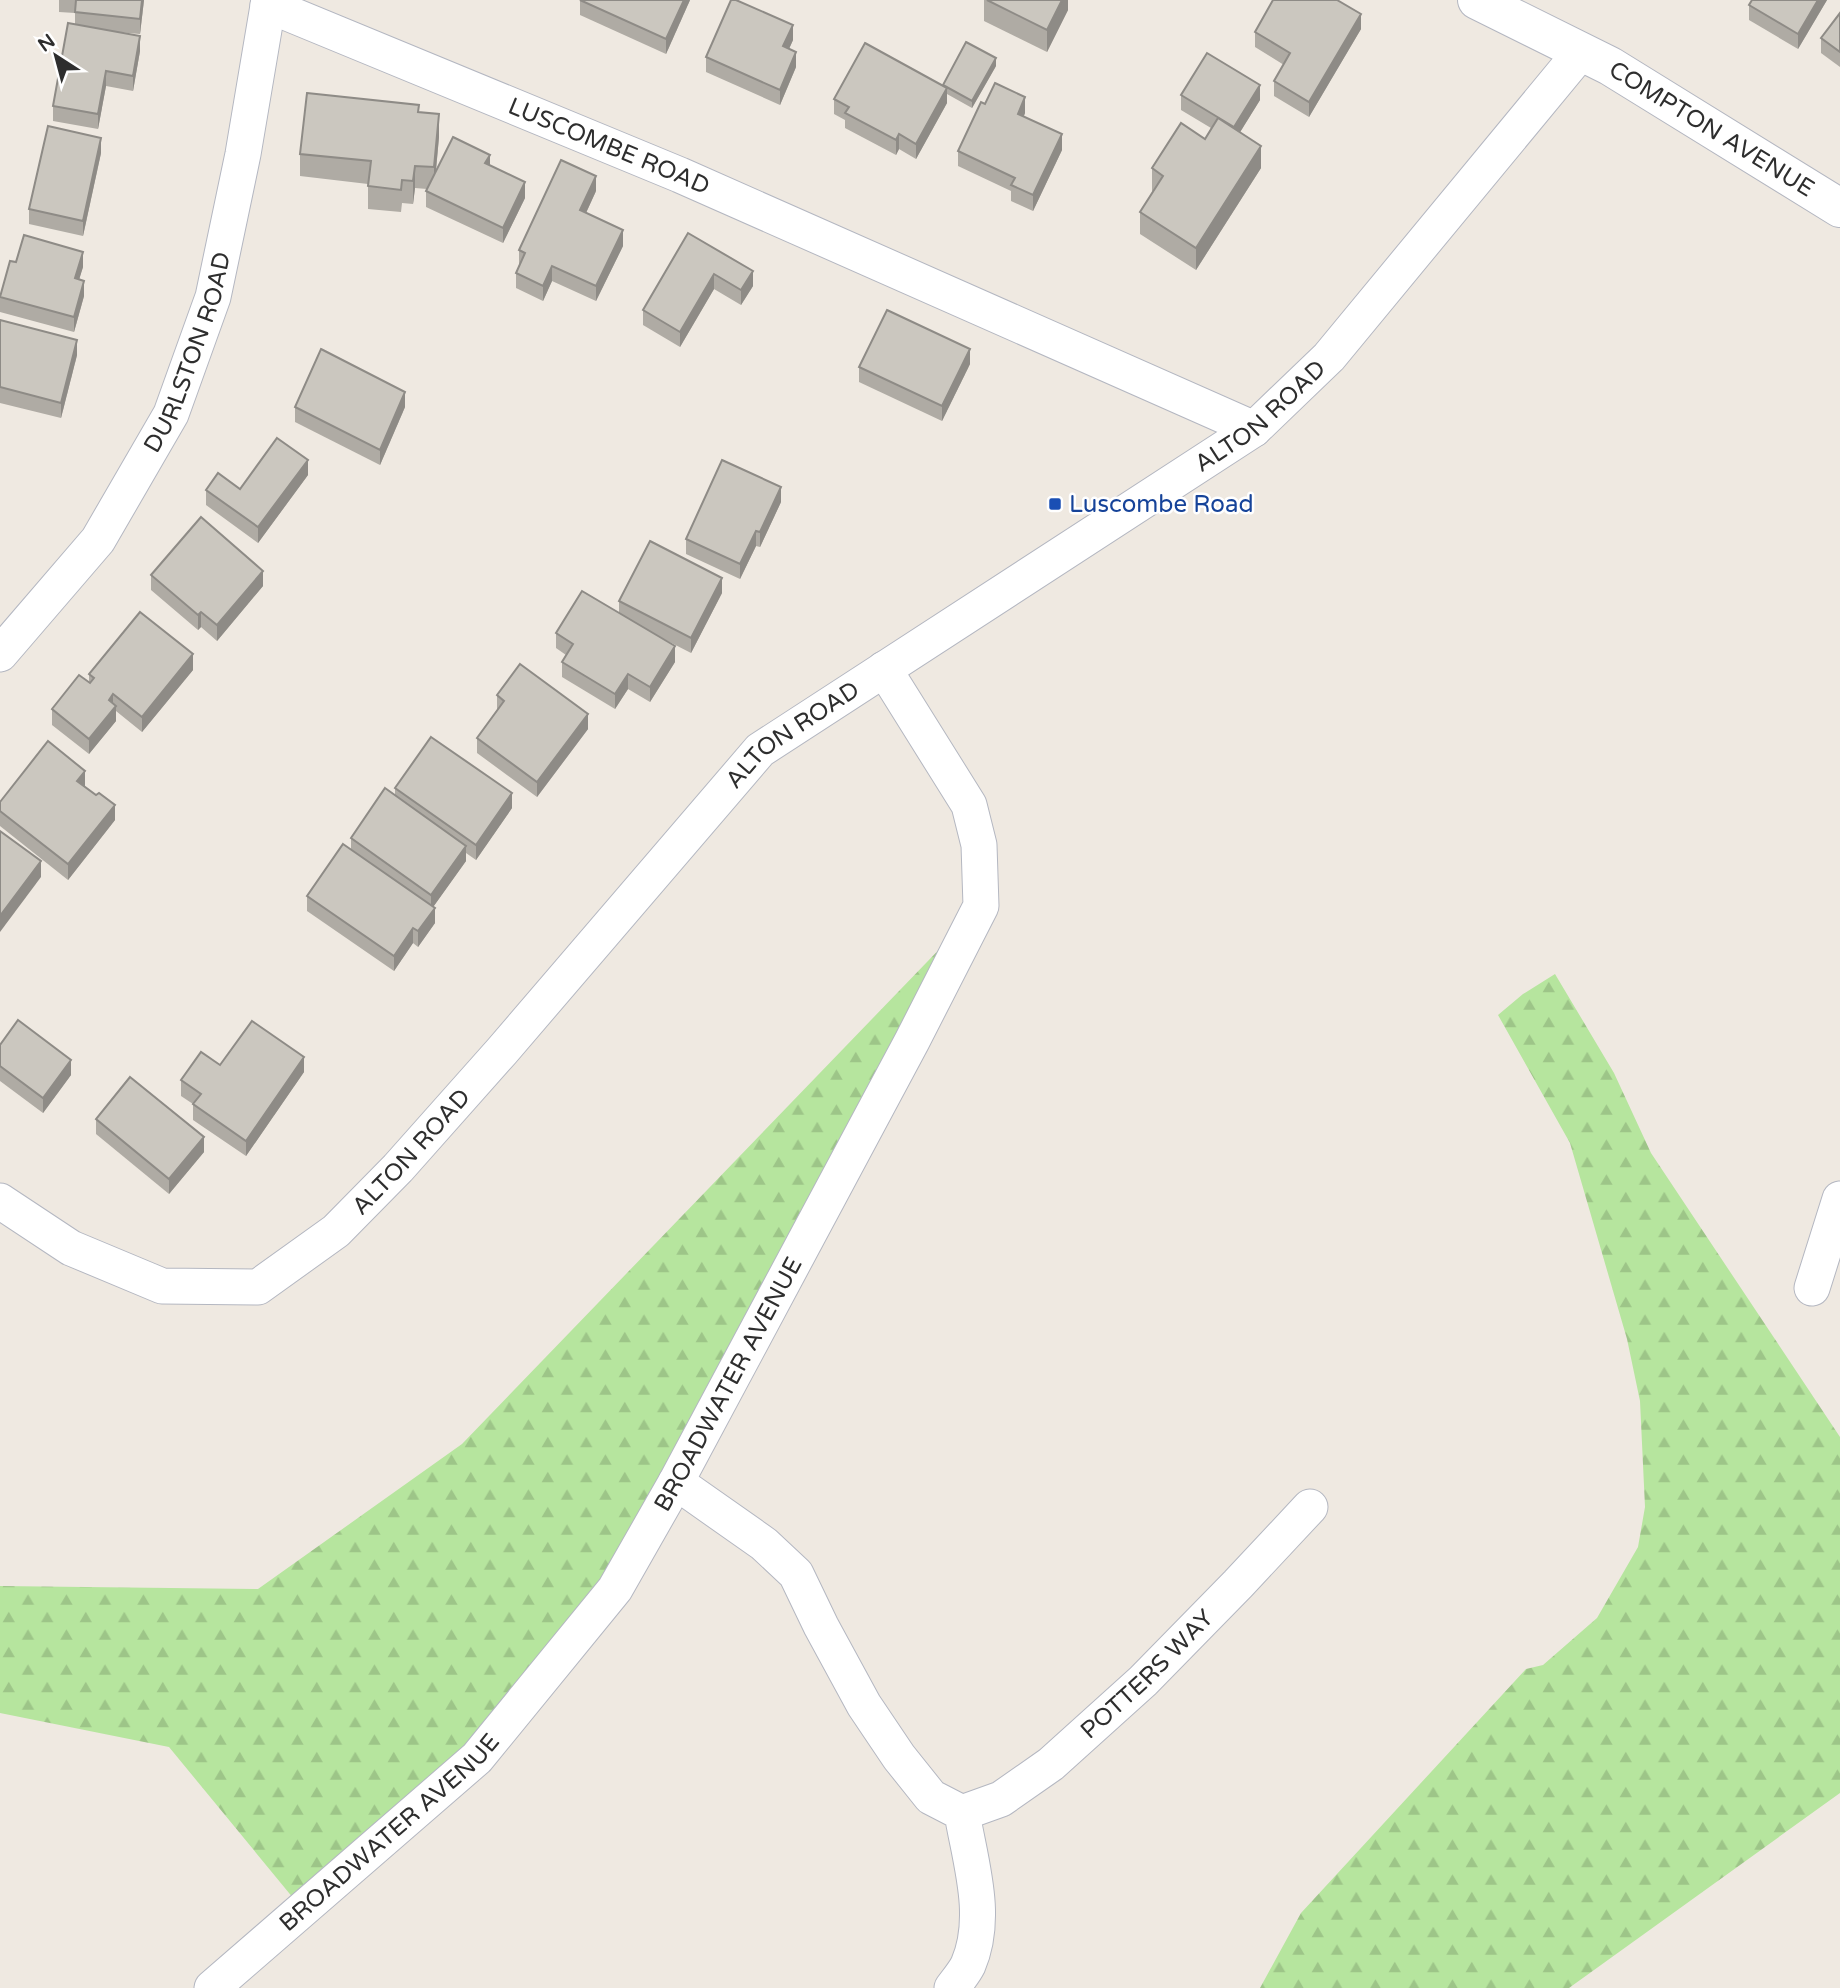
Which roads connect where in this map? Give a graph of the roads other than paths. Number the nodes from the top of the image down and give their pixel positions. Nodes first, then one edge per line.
1 (1477, 0) edge
2 (268, 2) edge
3 (1580, 53) junction
4 (1840, 208) edge
5 (1254, 429) junction
6 (0, 654) edge
7 (884, 669) junction
8 (1840, 1199) edge
9 (0, 1201) edge
10 (1812, 1288) dead end
11 (676, 1482) junction
12 (1310, 1507) dead end
13 (962, 1813) junction
14 (212, 1988) edge
15 (952, 1988) edge

1 - 3 street, COMPTON AVENUE
2 - 5 street, LUSCOMBE ROAD
2 - 6 street, DURLSTON ROAD
3 - 4 street, COMPTON AVENUE
3 - 5 street, ALTON ROAD
5 - 7 street, ALTON ROAD
7 - 9 street, ALTON ROAD
7 - 11 street, BROADWATER AVENUE
8 - 10 street
11 - 13 street
11 - 14 street, BROADWATER AVENUE
12 - 13 street, POTTERS WAY
13 - 15 street

